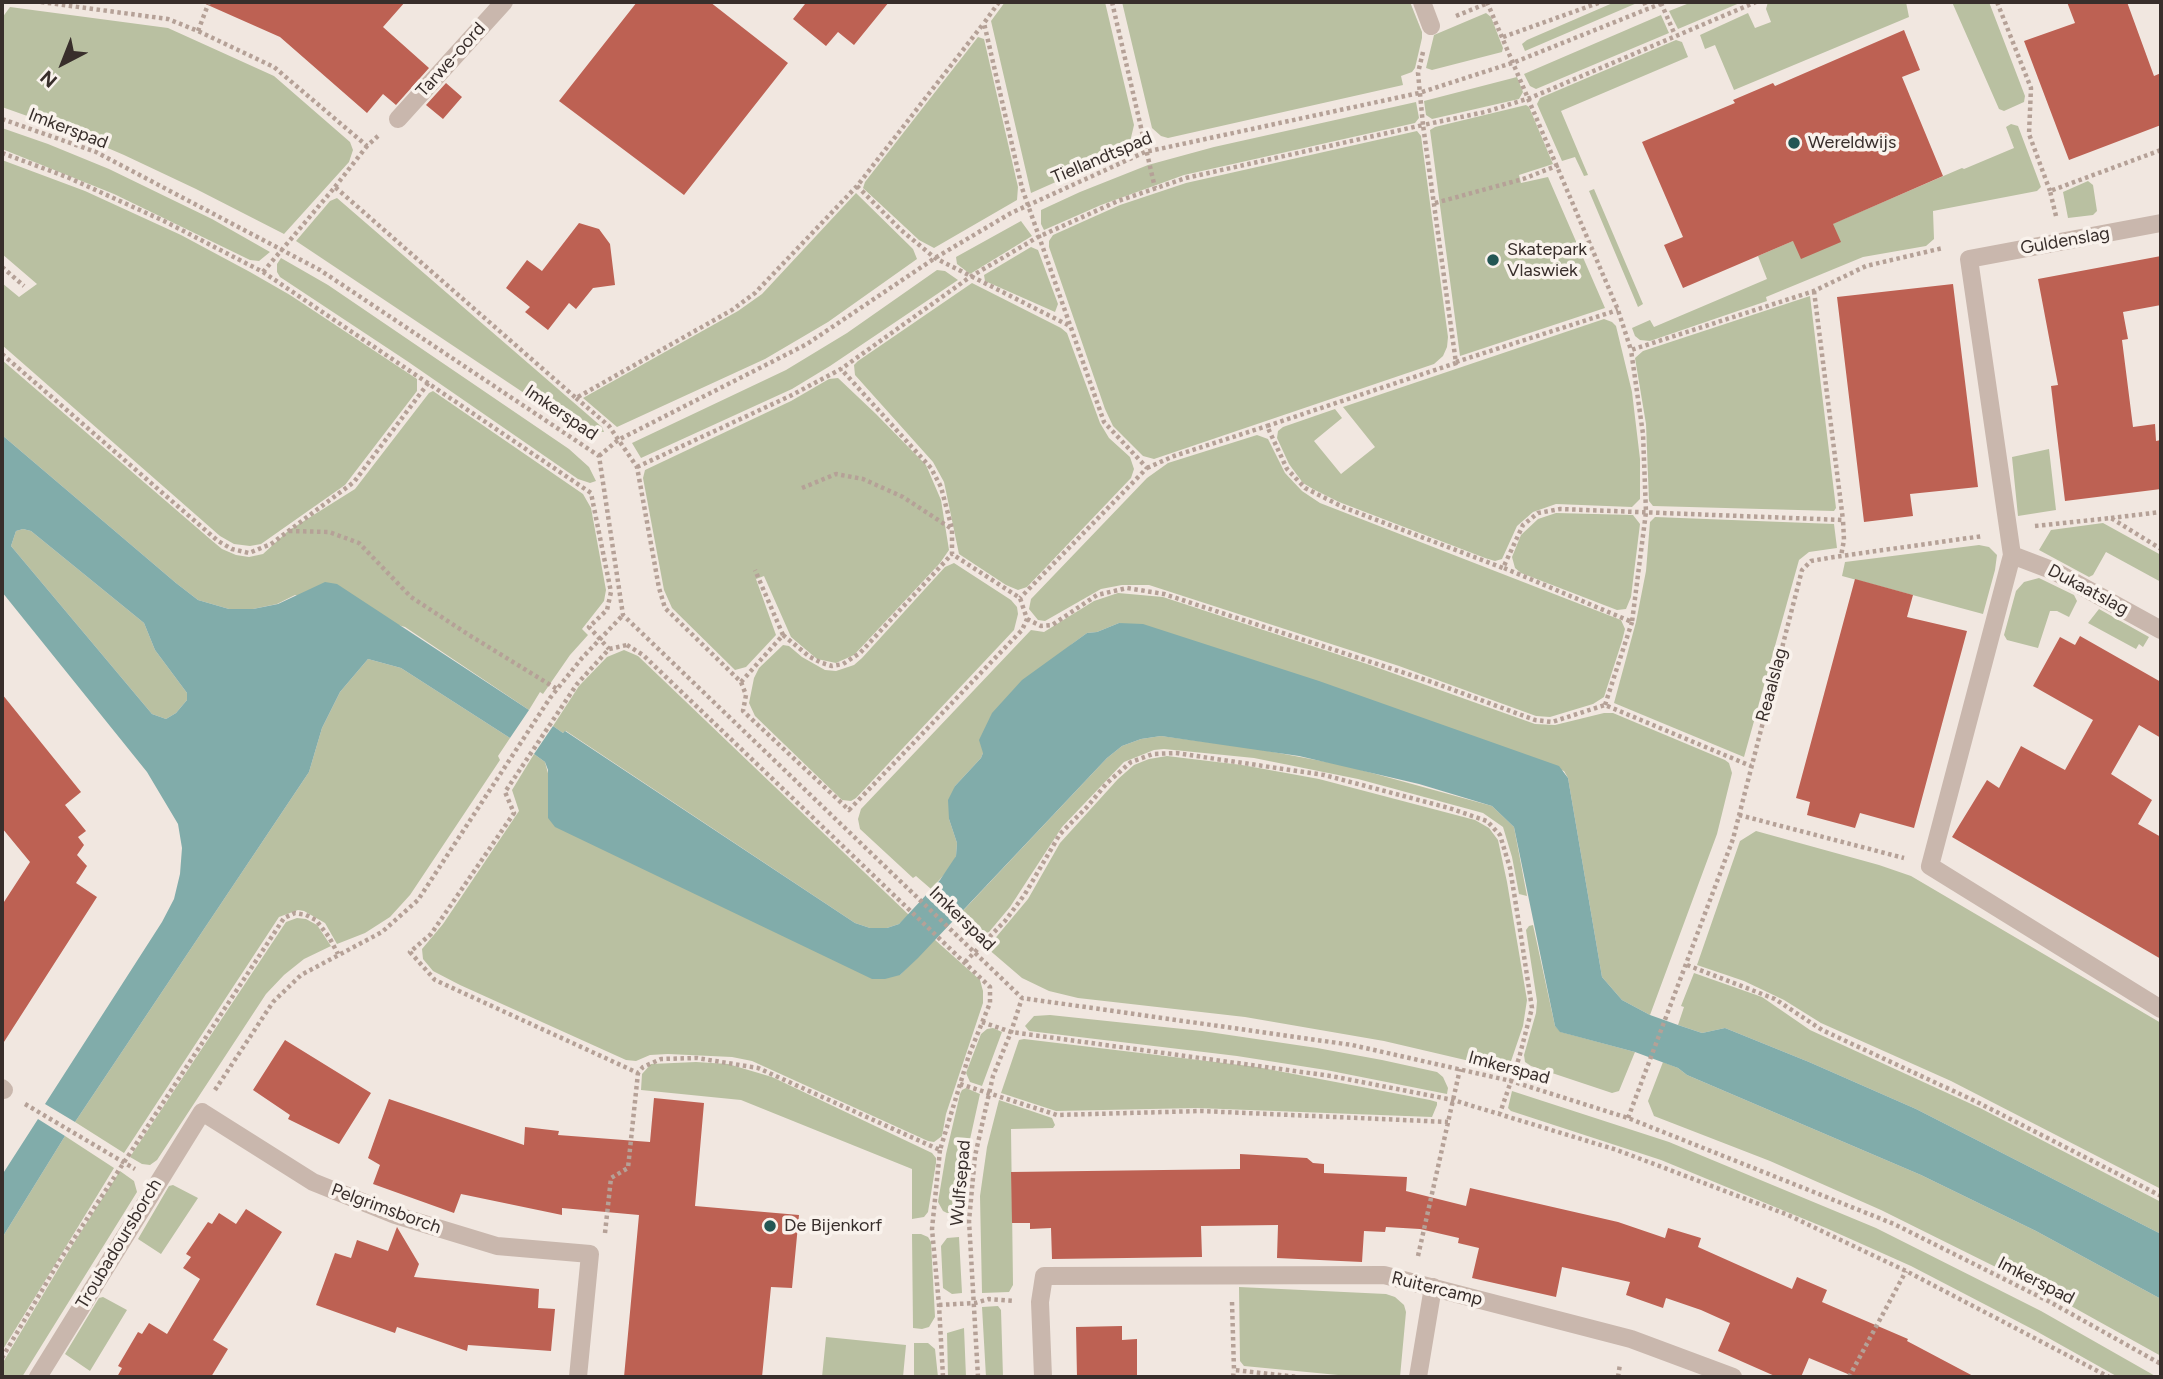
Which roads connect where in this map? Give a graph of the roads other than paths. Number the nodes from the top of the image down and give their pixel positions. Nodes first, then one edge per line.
1 (504, 2) edge
2 (1422, 2) edge
3 (1431, 26) dead end
4 (398, 119) road end
5 (2161, 223) edge
6 (2012, 555) junction
7 (2161, 630) edge
8 (2161, 1009) edge
9 (202, 1112) joint
10 (1433, 1287) junction
11 (38, 1377) edge
12 (578, 1377) edge
13 (1043, 1377) edge
14 (1418, 1377) edge
15 (1733, 1377) edge

1 - 4 street, Tarwe-oord
2 - 3 street
5 - 6 street, Guldenslag
6 - 7 street, Dukaatslag
6 - 8 street
9 - 11 street, Troubadoursborch
9 - 12 street, Pelgrimsborch
10 - 13 street, Ruitercamp
10 - 14 street
10 - 15 street, Ruitercamp

